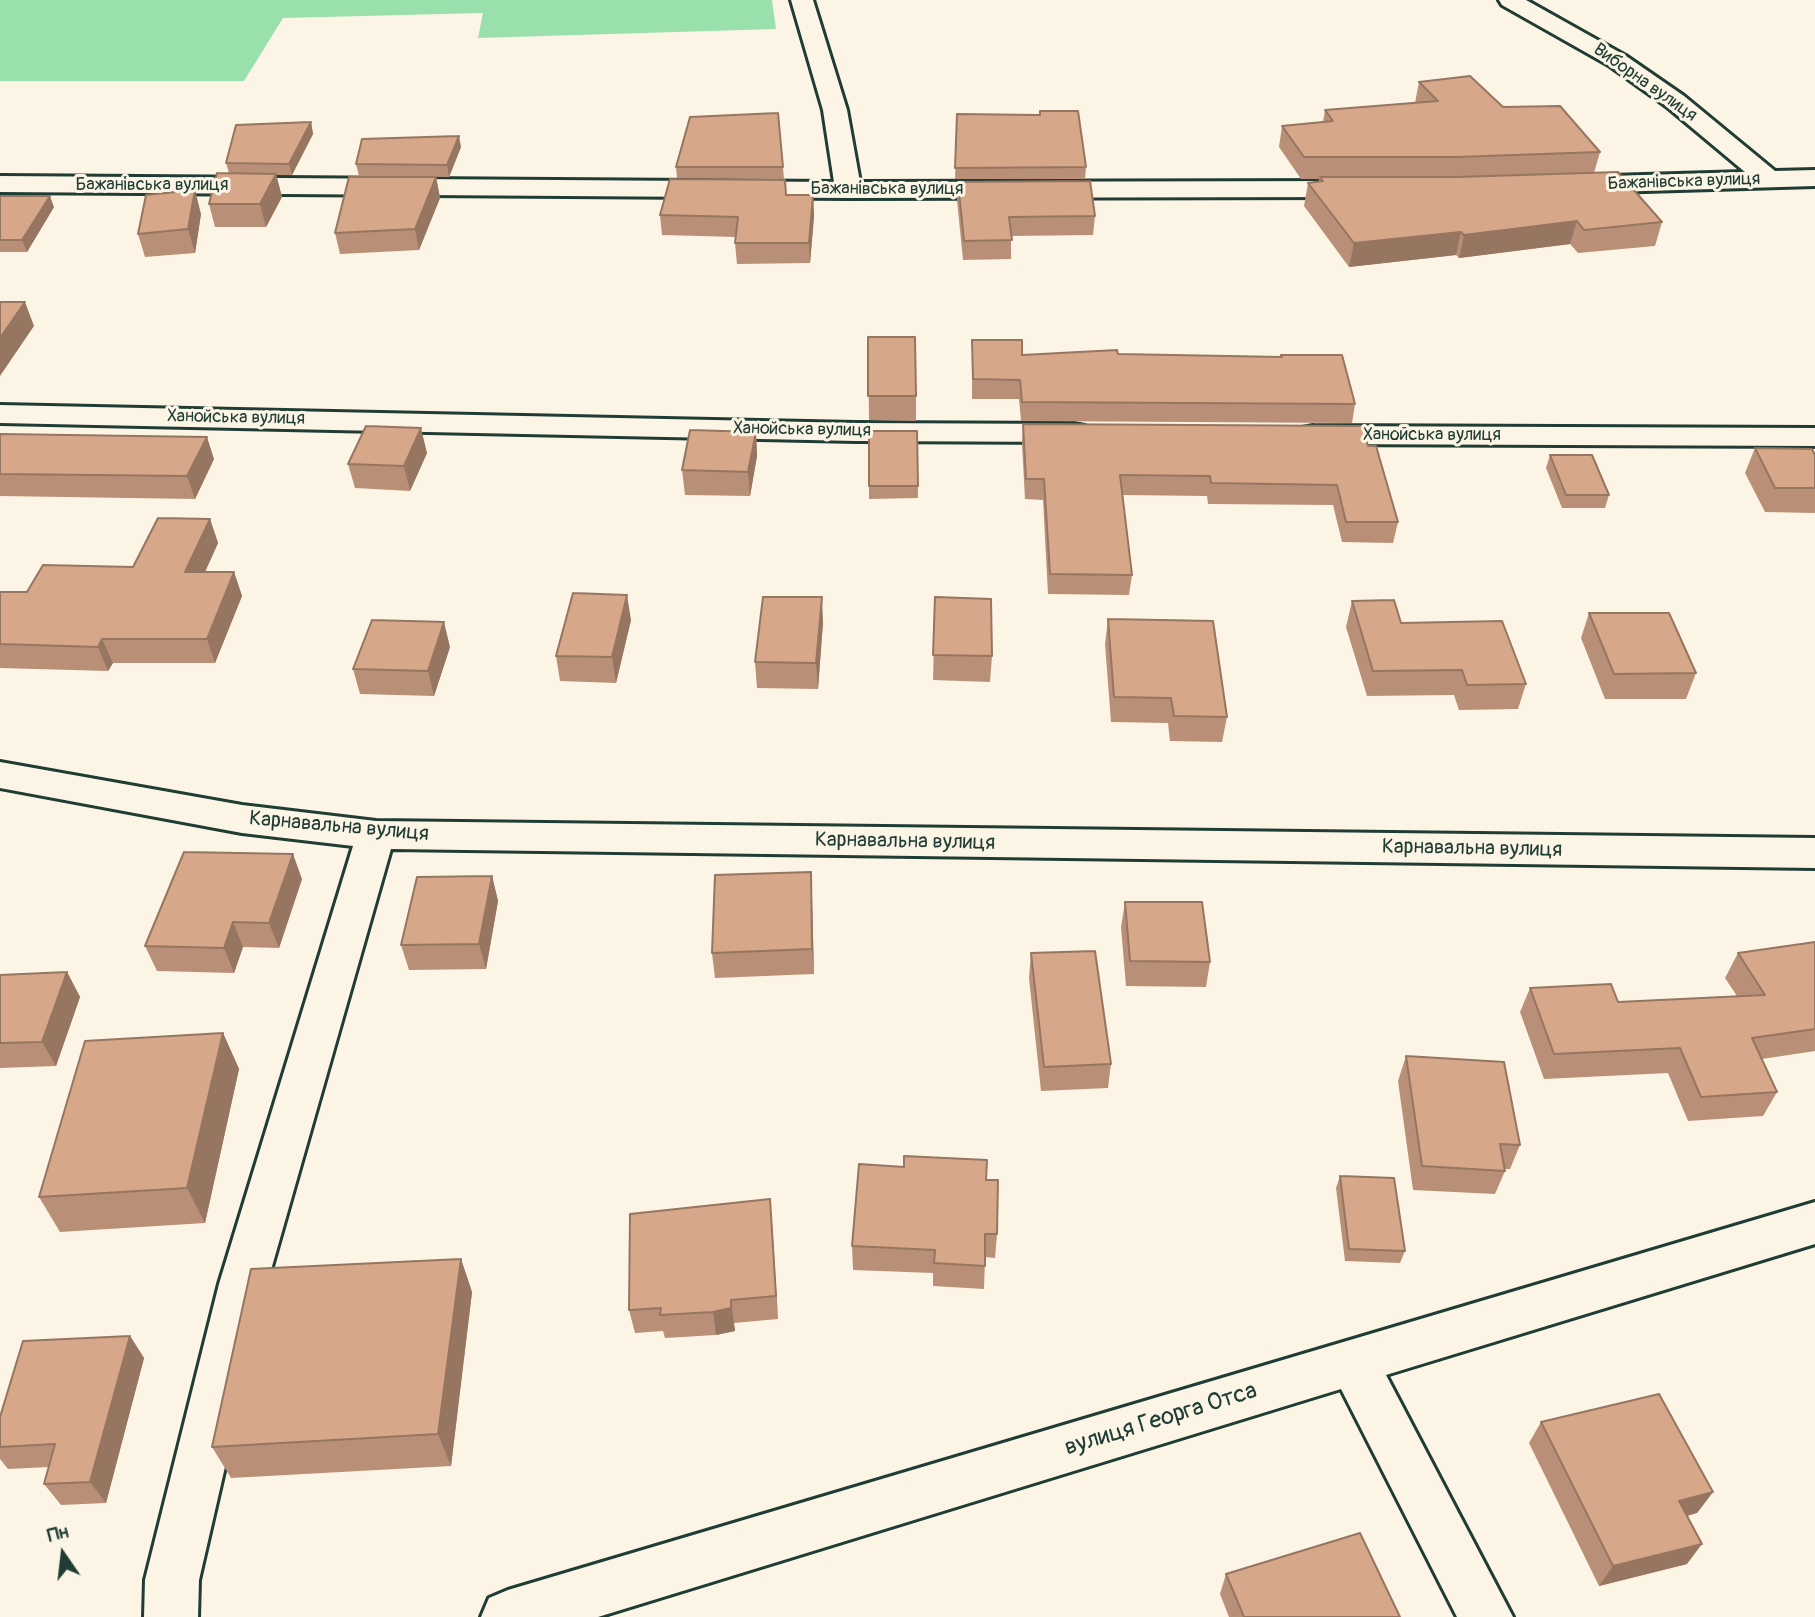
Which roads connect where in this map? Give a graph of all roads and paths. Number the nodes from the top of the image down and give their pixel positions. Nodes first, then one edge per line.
1 (802, 0) edge
2 (1510, 0) edge
3 (1815, 178) edge
4 (1770, 180) junction
5 (0, 184) edge
6 (1549, 186) edge
7 (1384, 189) edge
8 (848, 190) junction
9 (0, 414) edge
10 (1104, 433) edge
11 (1283, 435) edge
12 (1815, 437) edge
13 (0, 775) edge
14 (376, 835) junction
15 (1815, 853) edge
16 (1815, 1223) edge
17 (1353, 1363) junction
18 (172, 1617) edge
19 (508, 1617) edge
20 (1486, 1617) edge

1 - 8 street
2 - 4 street, Виборна вулиця
3 - 4 street, Бажанівська вулиця
4 - 6 street, Бажанівська вулиця
5 - 8 street, Бажанівська вулиця
7 - 8 street, Бажанівська вулиця
9 - 10 street, Ханойська вулиця
11 - 12 street, Ханойська вулиця
13 - 14 street, Карнавальна вулиця
14 - 15 street, Карнавальна вулиця
14 - 18 street
16 - 17 street, вулиця Георга Отса
17 - 19 street, вулиця Георга Отса
17 - 20 street

